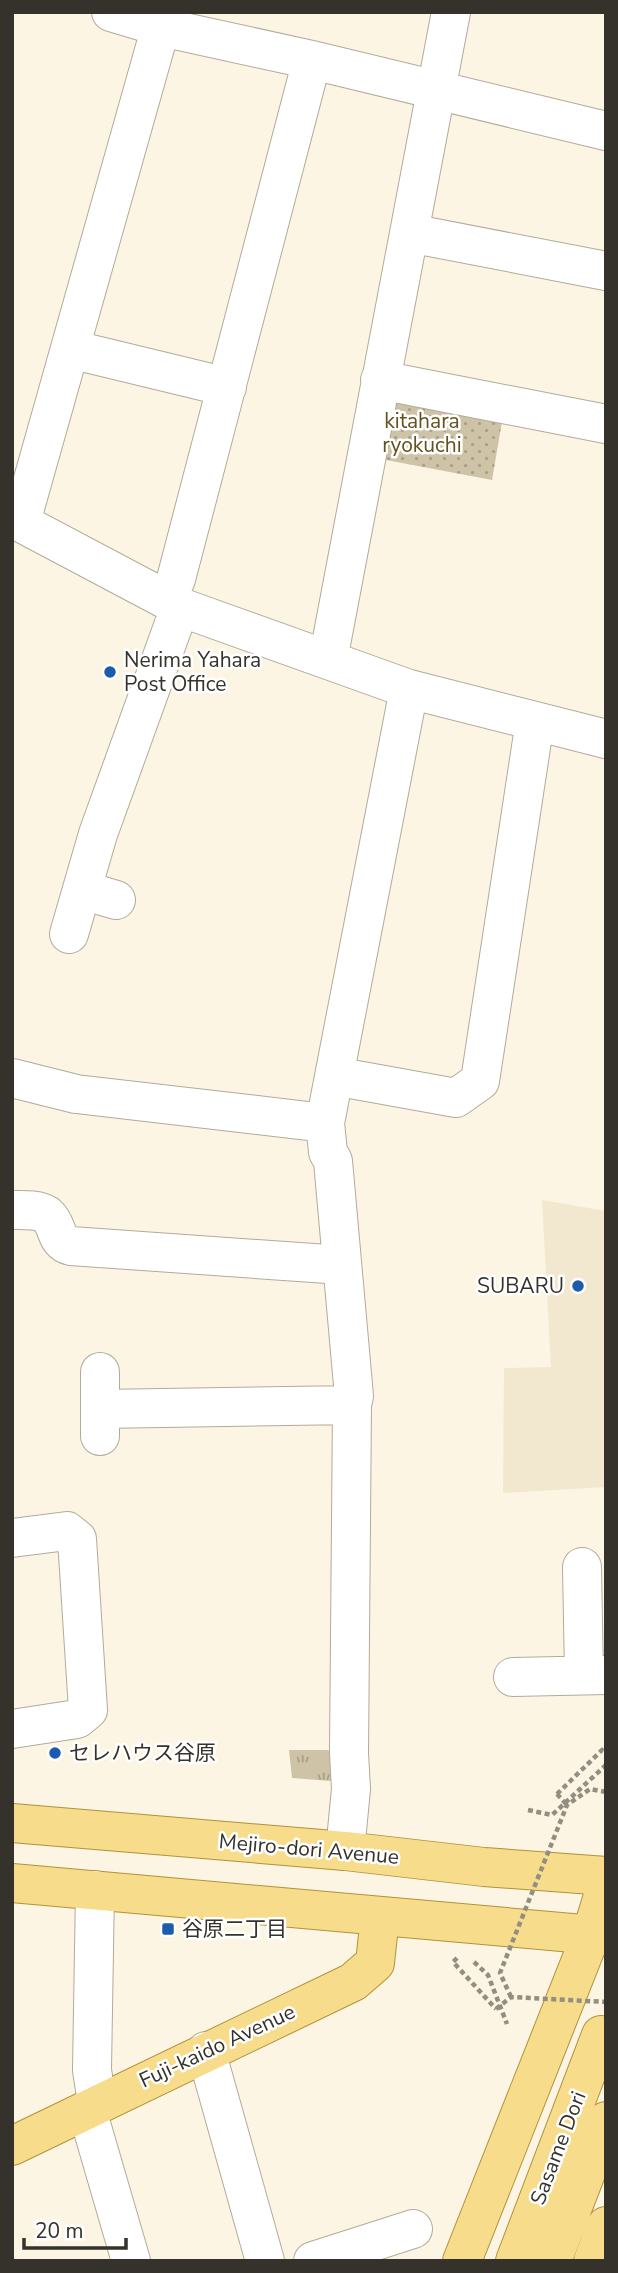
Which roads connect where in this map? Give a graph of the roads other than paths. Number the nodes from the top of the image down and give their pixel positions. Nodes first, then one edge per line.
1 (111, 12) edge
2 (451, 12) edge
3 (163, 20) edge
4 (312, 60) junction
5 (434, 91) junction
6 (606, 131) edge
7 (409, 233) junction
8 (606, 271) edge
9 (70, 349) junction
10 (380, 380) junction
11 (227, 387) junction
12 (606, 424) edge
13 (17, 520) edge
14 (174, 604) junction
15 (328, 660) junction
16 (409, 689) junction
17 (535, 721) junction
18 (606, 739) edge
19 (69, 934) dead end
20 (334, 1076) junction
21 (12, 1078) edge
22 (325, 1123) junction
23 (12, 1210) edge
24 (342, 1265) junction
25 (100, 1371) dead end
26 (352, 1405) junction
27 (12, 1538) edge
28 (582, 1567) dead end
29 (595, 1675) edge
30 (513, 1677) dead end
31 (12, 1729) edge
32 (12, 1823) edge
33 (345, 1851) junction
34 (606, 1876) edge
35 (12, 1883) edge
36 (606, 1886) edge
37 (95, 1890) junction
38 (380, 1916) junction
39 (598, 1936) edge
40 (603, 2018) edge
41 (206, 2051) junction
42 (92, 2106) junction
43 (606, 2121) edge
44 (12, 2146) edge
45 (606, 2227) edge
46 (413, 2229) dead end
47 (131, 2261) edge
48 (265, 2261) edge
49 (313, 2261) edge
50 (462, 2261) edge
51 (515, 2261) edge
52 (552, 2261) edge
53 (593, 2261) edge

1 - 3 street
2 - 5 street
3 - 4 street
3 - 9 street
4 - 5 street
4 - 11 street
5 - 6 street
5 - 7 street
7 - 8 street
7 - 10 street
9 - 11 street
9 - 13 street
10 - 12 street
10 - 15 street
11 - 14 street
13 - 14 street
14 - 15 street
14 - 19 street
15 - 16 street
16 - 17 street
16 - 20 street
17 - 18 street
17 - 20 street
20 - 22 street
21 - 22 street
22 - 24 street
23 - 24 street
24 - 26 street
25 - 26 street
26 - 33 street
27 - 31 street
28 - 29 street
29 - 30 street
32 - 33 main road, Mejiro-dori Avenue
33 - 34 main road, Mejiro-dori Avenue
35 - 37 main road
36 - 39 main road
37 - 38 main road
37 - 42 street
38 - 39 main road
38 - 41 main road, Fuji-kaido Avenue
39 - 50 main road
40 - 51 main road, Sasame Dori
41 - 42 main road, Fuji-kaido Avenue
41 - 48 street
42 - 44 main road, Fuji-kaido Avenue
42 - 47 street
43 - 52 main road, Sasame Dori
45 - 53 main road
46 - 49 street

